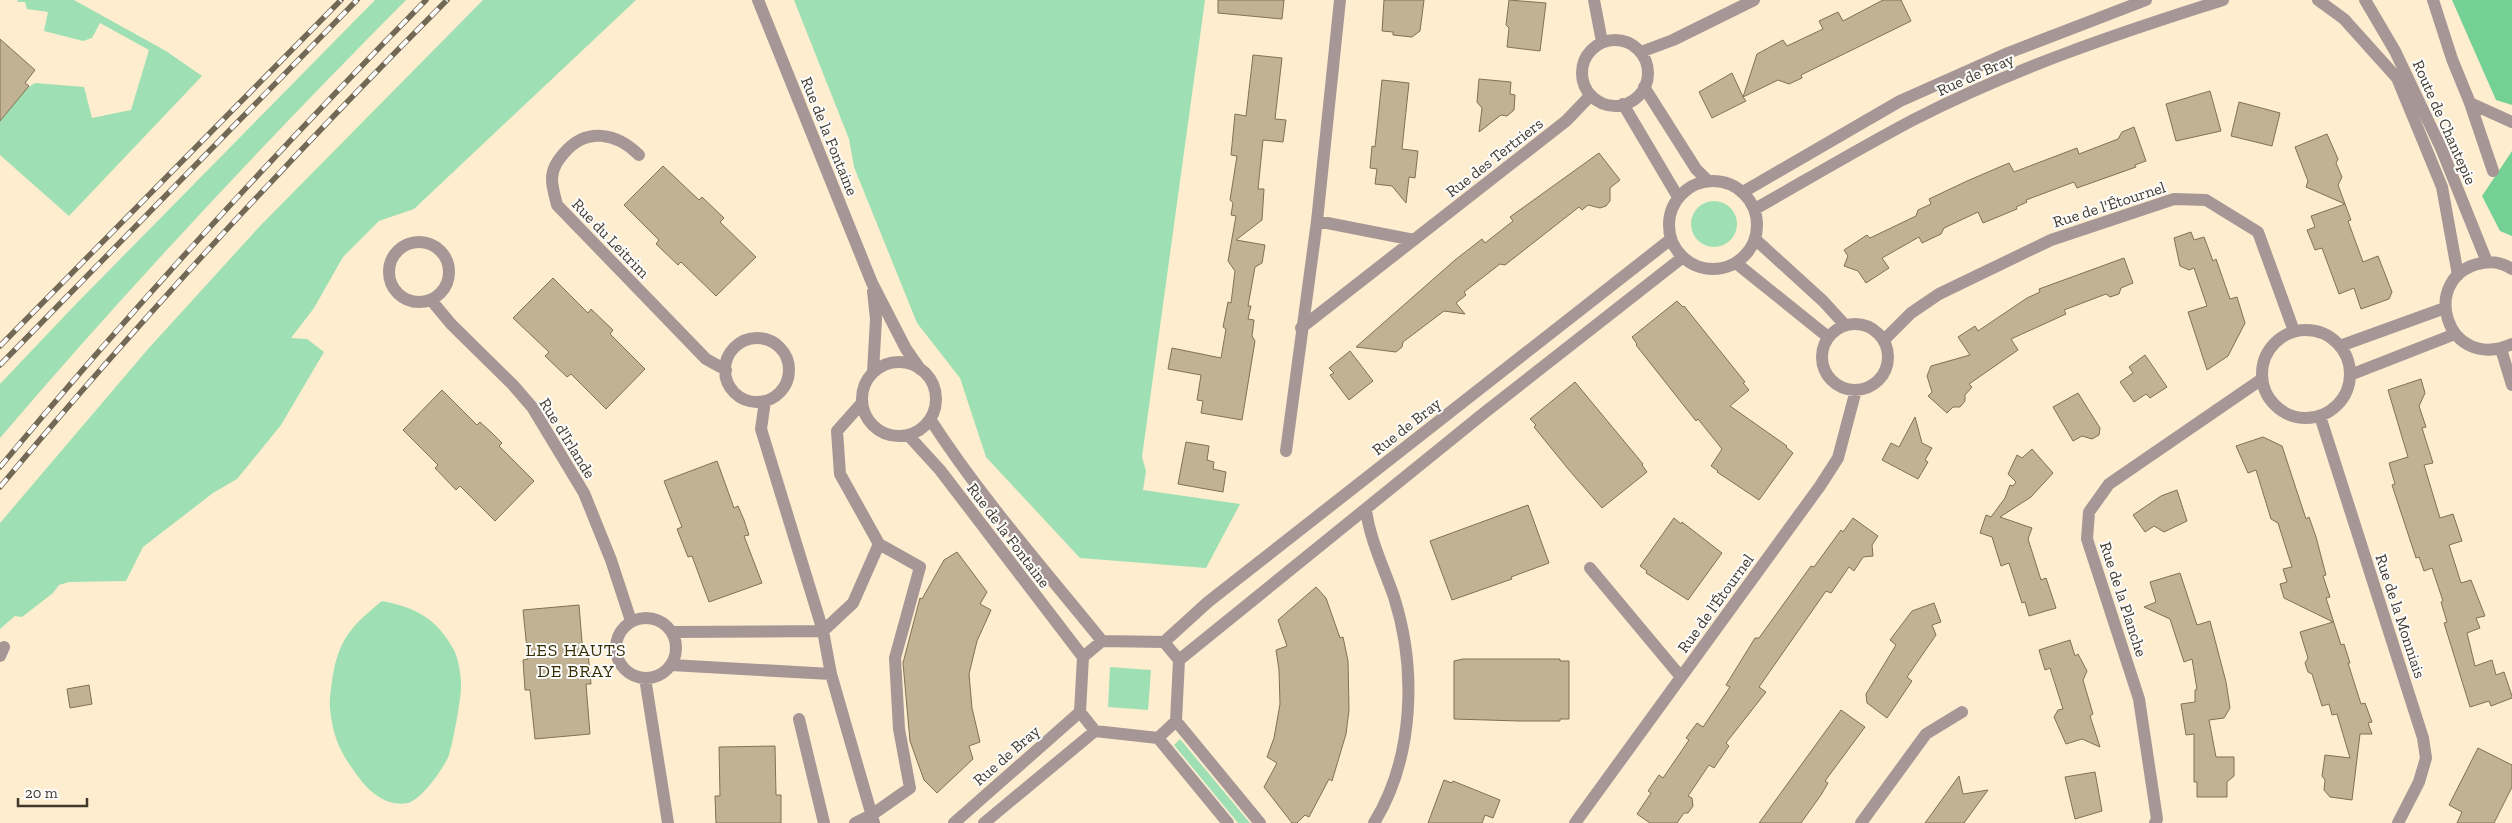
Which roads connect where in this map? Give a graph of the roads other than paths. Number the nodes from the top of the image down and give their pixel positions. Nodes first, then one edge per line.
1 (758, 0) edge
2 (1340, 0) edge
3 (1594, 0) edge
4 (1754, 0) edge
5 (2146, 0) edge
6 (2223, 0) edge
7 (2318, 0) edge
8 (2365, 0) edge
9 (2433, 0) edge
10 (1602, 42) junction
11 (1641, 52) junction
12 (1644, 87) junction
13 (1591, 95) junction
14 (2470, 103) junction
15 (1623, 104) junction
16 (2512, 122) edge
17 (639, 155) dead end
18 (2493, 170) dead end
19 (1708, 181) junction
20 (1743, 192) junction
21 (1678, 197) junction
22 (1755, 208) junction
23 (1317, 221) junction
24 (1671, 239) junction
25 (1755, 239) junction
26 (1414, 240) junction
27 (1683, 257) junction
28 (2487, 262) junction
29 (1736, 263) junction
30 (2512, 269) edge
31 (2458, 275) junction
32 (872, 283) junction
33 (431, 300) junction
34 (2445, 308) junction
35 (1845, 325) junction
36 (1301, 328) junction
37 (2294, 331) junction
38 (2455, 334) junction
39 (1828, 337) junction
40 (1884, 340) junction
41 (2340, 346) junction
42 (2506, 346) edge
43 (920, 368) junction
44 (726, 370) junction
45 (873, 372) junction
46 (2350, 375) junction
47 (2262, 379) junction
48 (2512, 386) edge
49 (1856, 390) junction
50 (765, 401) junction
51 (861, 404) junction
52 (2320, 416) junction
53 (930, 419) junction
54 (908, 435) junction
55 (1286, 451) dead end
56 (1366, 510) junction
57 (879, 544) junction
58 (1590, 568) dead end
59 (631, 621) junction
60 (823, 631) junction
61 (672, 632) junction
62 (1102, 641) junction
63 (1164, 642) junction
64 (1083, 657) junction
65 (1179, 660) junction
66 (671, 665) junction
67 (831, 674) junction
68 (1681, 677) junction
69 (645, 678) junction
70 (1080, 712) junction
71 (1962, 712) dead end
72 (799, 719) dead end
73 (1176, 721) junction
74 (1095, 731) junction
75 (1158, 738) junction
76 (874, 818) edge
77 (668, 823) edge
78 (824, 823) edge
79 (855, 823) edge
80 (954, 823) edge
81 (984, 823) edge
82 (1228, 823) edge
83 (1260, 823) edge
84 (1374, 823) edge
85 (1575, 823) edge
86 (1862, 823) edge
87 (2155, 823) edge
88 (2398, 823) edge

1 - 32 street, Rue de la Fontaine
2 - 23 street
3 - 10 street
4 - 11 street
5 - 20 street, Rue de Bray
6 - 22 street, Rue de Bray
7 - 31 street, Route de Chantepie
8 - 28 street, Route de Chantepie
9 - 14 street
10 - 11 street
10 - 13 street
11 - 12 street
12 - 15 street
12 - 19 street
13 - 15 street
13 - 26 street, Rue des Tertriers
14 - 16 street
14 - 18 street
15 - 21 street
17 - 44 street, Rue du Leitrim
19 - 20 street
19 - 21 street
20 - 22 street
21 - 24 street
22 - 25 street
23 - 26 street
23 - 36 street
24 - 27 street
24 - 63 street, Rue de Bray
25 - 29 street
25 - 35 street
26 - 36 street, Rue des Tertriers
27 - 29 street
27 - 56 street
28 - 30 street
28 - 31 street
29 - 39 street
31 - 34 street
32 - 43 street, Rue de la Fontaine
32 - 45 street, Rue de la Fontaine
33 - 33 street
33 - 59 street, Rue d'Irlande
34 - 38 street
34 - 41 street
35 - 39 street
35 - 40 street
36 - 55 street
37 - 40 street, Rue de l'Étournel
37 - 41 street
37 - 47 street
38 - 42 street
38 - 46 street
39 - 49 street
40 - 49 street
41 - 46 street
42 - 48 street
43 - 45 street
43 - 53 street
44 - 50 street
44 - 50 street
45 - 51 street
46 - 52 street
47 - 52 street
47 - 87 street, Rue de la Planche
49 - 68 street, Rue de l'Étournel
50 - 60 street
51 - 54 street
51 - 57 street
52 - 88 street, Rue de la Monniais
53 - 54 street
53 - 62 street, Rue de la Fontaine
54 - 64 street, Rue de la Fontaine
56 - 65 street
56 - 84 street
57 - 60 street
57 - 76 street
58 - 68 street
59 - 61 street
59 - 69 street
60 - 61 street
60 - 67 street
61 - 66 street
62 - 63 street
62 - 64 street
63 - 65 street
64 - 70 street
65 - 73 street
66 - 67 street
66 - 69 street
67 - 76 street
68 - 85 street, Rue de l'Étournel
69 - 77 street
70 - 74 street
70 - 80 street, Rue de Bray
71 - 86 street
72 - 78 street
73 - 75 street
73 - 83 street
74 - 75 street
74 - 81 street
75 - 82 street
76 - 79 street

